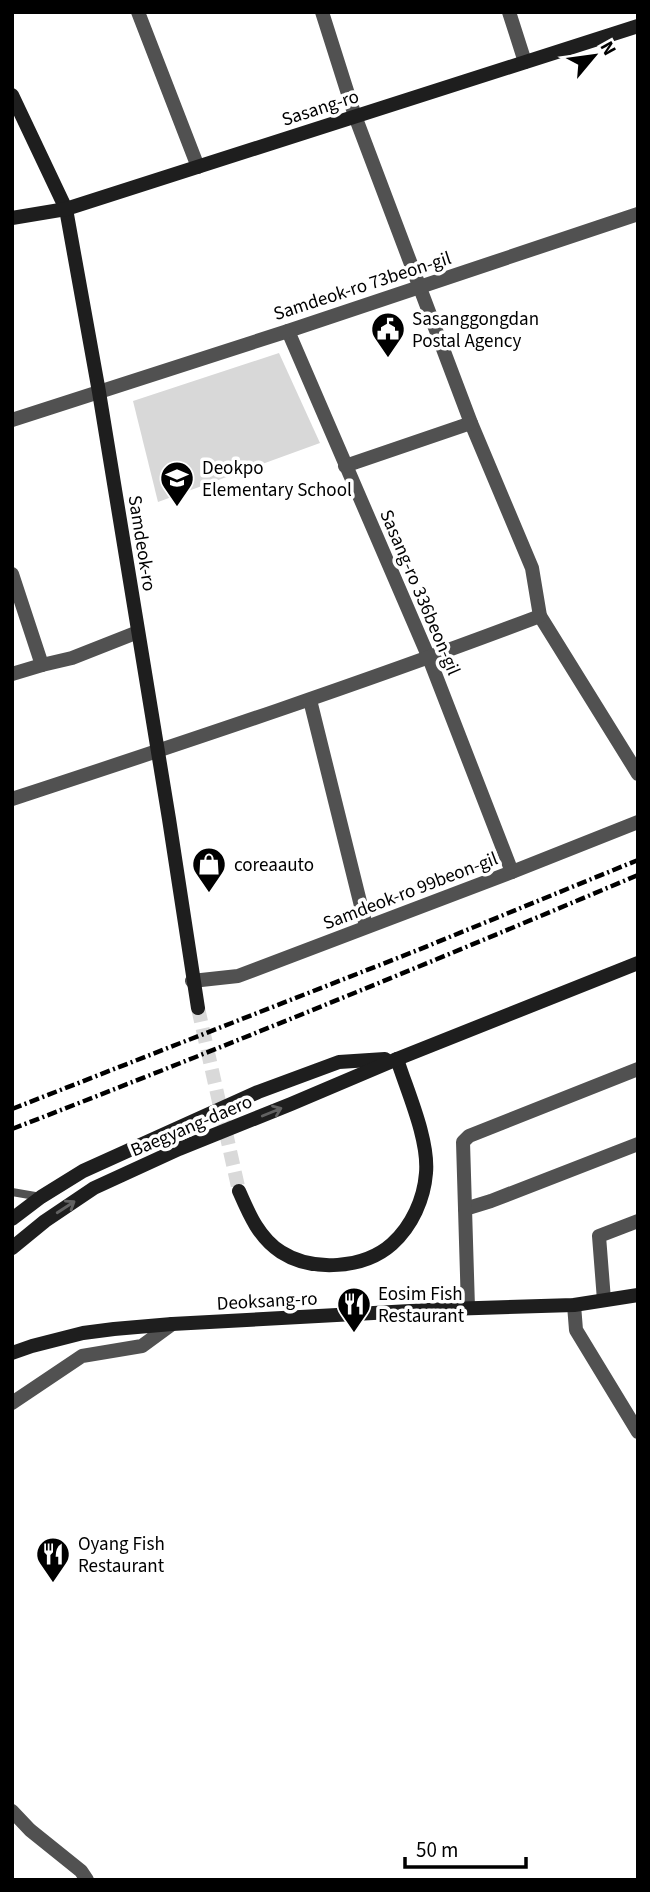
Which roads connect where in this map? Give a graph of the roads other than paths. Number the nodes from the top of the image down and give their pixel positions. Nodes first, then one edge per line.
1 (138, 12) edge
2 (322, 12) edge
3 (509, 12) edge
4 (638, 26) edge
5 (525, 62) junction
6 (12, 95) edge
7 (355, 116) junction
8 (198, 167) junction
9 (65, 209) junction
10 (638, 214) edge
11 (12, 218) edge
12 (420, 287) junction
13 (288, 331) junction
14 (99, 392) junction
15 (12, 420) edge
16 (471, 423) junction
17 (345, 466) junction
18 (12, 574) edge
19 (540, 616) junction
20 (138, 632) junction
21 (429, 658) junction
22 (42, 664) junction
23 (12, 674) edge
24 (310, 700) junction
25 (158, 751) junction
26 (638, 774) edge
27 (12, 799) edge
28 (638, 822) edge
29 (512, 872) junction
30 (366, 926) junction
31 (638, 963) edge
32 (192, 981) junction
33 (198, 1008) tunnel mouth
34 (397, 1059) junction
35 (638, 1069) edge
36 (638, 1144) edge
37 (239, 1191) tunnel mouth
38 (12, 1192) edge
39 (41, 1197) junction
40 (465, 1209) junction
41 (12, 1219) edge
42 (638, 1221) edge
43 (12, 1248) edge
44 (638, 1295) edge
45 (604, 1300) junction
46 (574, 1305) junction
47 (468, 1308) junction
48 (172, 1324) junction
49 (12, 1353) edge
50 (12, 1403) edge
51 (638, 1432) edge
52 (12, 1811) edge
53 (87, 1880) edge

1 - 8 street
2 - 7 street
3 - 5 street
4 - 5 main road, Sasang-ro
5 - 7 main road, Sasang-ro
6 - 9 main road, Samdeok-ro
7 - 8 main road, Sasang-ro
7 - 12 street
8 - 9 main road, Sasang-ro
9 - 11 main road, Sasang-ro
9 - 14 main road, Samdeok-ro
10 - 12 street, Samdeok-ro 73beon-gil
12 - 13 street, Samdeok-ro 73beon-gil
12 - 16 street
13 - 14 street, Samdeok-ro 73beon-gil
13 - 17 street, Sasang-ro 336beon-gil
14 - 15 street, Samdeok-ro 73beon-gil
14 - 20 main road, Samdeok-ro
16 - 17 street
16 - 19 street
17 - 21 street, Sasang-ro 336beon-gil
18 - 22 street
19 - 21 street
19 - 26 street
20 - 22 street
20 - 25 main road, Samdeok-ro
21 - 24 street
21 - 29 street, Sasang-ro 336beon-gil
22 - 23 street
24 - 25 street
24 - 30 street
25 - 27 street
25 - 32 main road, Samdeok-ro
28 - 29 street, Samdeok-ro 99beon-gil
29 - 30 street, Samdeok-ro 99beon-gil
30 - 32 street, Samdeok-ro 99beon-gil
31 - 34 main road, Baegyang-daero
32 - 33 main road, Samdeok-ro
34 - 37 main road
34 - 39 main road, Baegyang-daero
43 -> 34 main road, Baegyang-daero
35 - 40 street
36 - 40 street
38 - 39 lane
39 - 41 main road, Baegyang-daero
40 - 47 street
42 - 45 street
44 - 45 main road, Deoksang-ro
45 - 46 main road, Deoksang-ro
46 - 47 main road, Deoksang-ro
46 - 51 street
47 - 48 main road, Deoksang-ro
48 - 49 main road, Deoksang-ro
48 - 50 street
52 - 53 street

